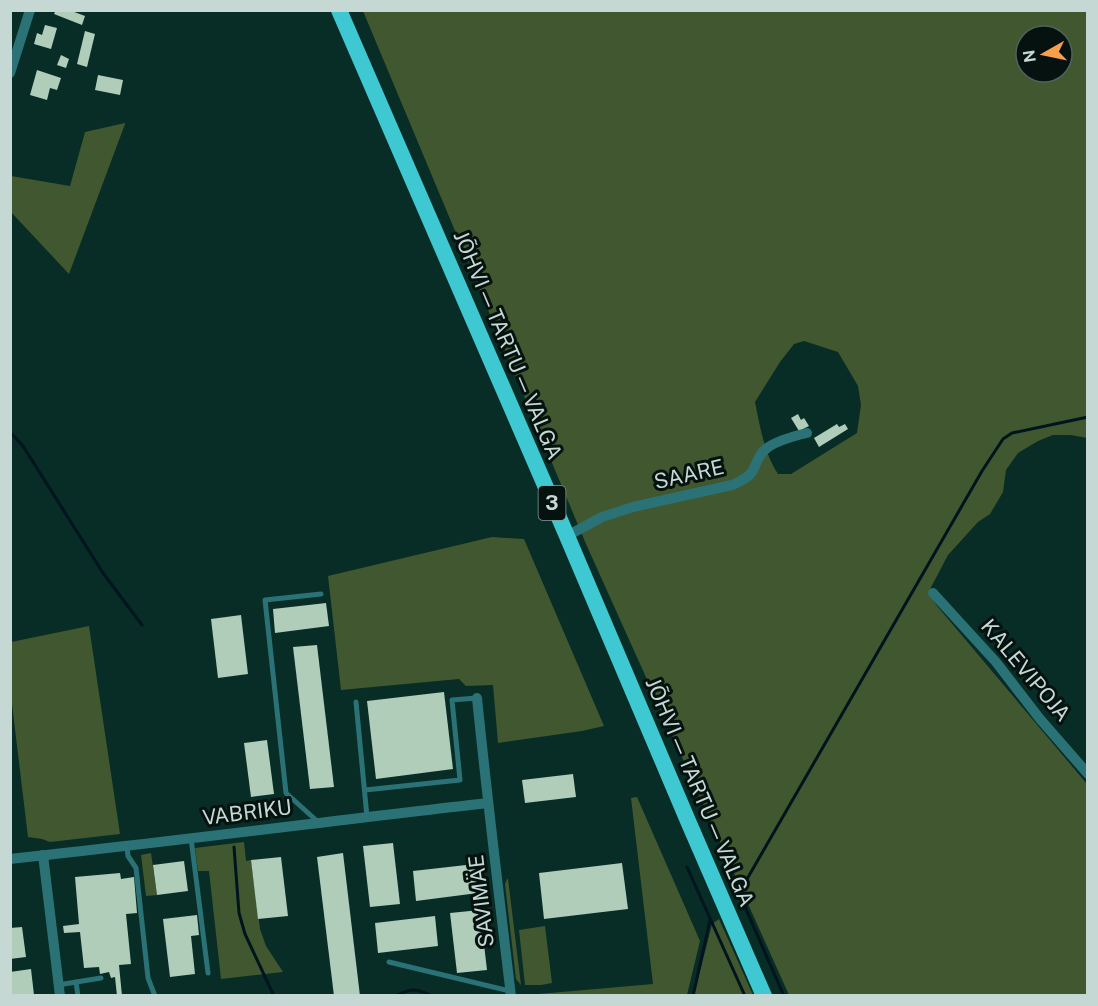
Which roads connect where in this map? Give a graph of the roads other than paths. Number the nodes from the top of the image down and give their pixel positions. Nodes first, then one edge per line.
1 (30, 10) edge
2 (339, 10) edge
3 (10, 73) edge
4 (807, 433) dead end
5 (567, 536) junction
6 (933, 593) dead end
7 (321, 594) dead end
8 (477, 698) joint
9 (356, 702) dead end
10 (1088, 774) edge
11 (365, 790) junction
12 (488, 802) junction
13 (368, 817) junction
14 (319, 822) junction
15 (191, 838) junction
16 (127, 846) junction
17 (44, 855) junction
18 (10, 859) edge
19 (389, 962) dead end
20 (208, 973) dead end
21 (101, 978) dead end
22 (76, 982) junction
23 (59, 990) edge
24 (511, 993) edge
25 (78, 996) edge
26 (155, 996) edge
27 (764, 996) edge

1 - 3 street
2 - 5 highway, JÕHVI — TARTU — VALGA / 3
4 - 5 street, SAARE
5 - 27 highway, JÕHVI — TARTU — VALGA / 3
6 - 10 street, KALEVIPOJA
7 - 14 lane
8 - 11 lane
8 - 12 street, SAVIMÄE
9 - 11 lane
11 - 13 lane
12 - 13 street, VABRIKU
12 - 24 street, SAVIMÄE
13 - 14 street, VABRIKU
14 - 15 street, VABRIKU
15 - 16 street, VABRIKU
15 - 20 lane
16 - 17 street, VABRIKU
16 - 26 lane
17 - 18 street, VABRIKU
17 - 23 street
19 - 24 lane
21 - 22 lane
22 - 23 lane
22 - 25 lane

